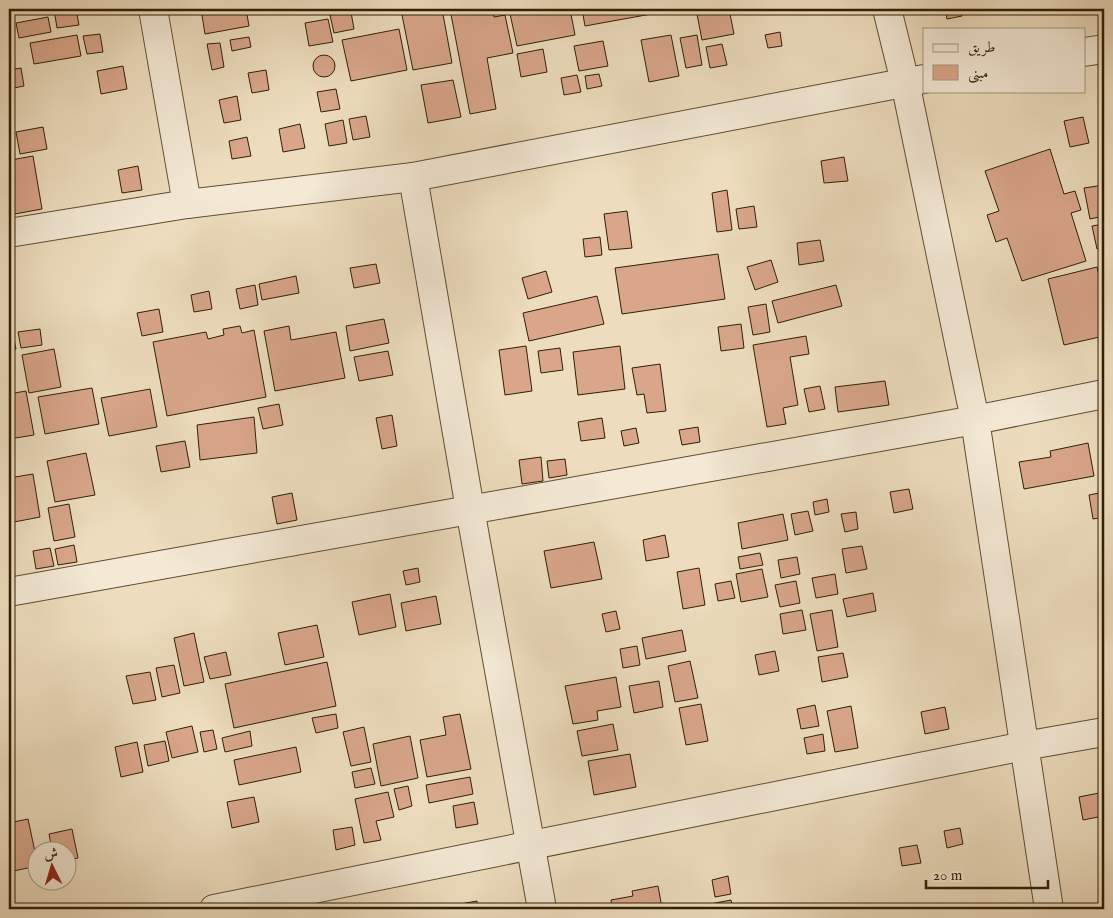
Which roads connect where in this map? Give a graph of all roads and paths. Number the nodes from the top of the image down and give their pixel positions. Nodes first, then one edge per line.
1 (153, 9) edge
2 (887, 9) edge
3 (1104, 49) edge
4 (1086, 52) edge
5 (915, 81) edge
6 (413, 177) junction
7 (187, 204) junction
8 (9, 233) edge
9 (1104, 394) edge
10 (975, 420) junction
11 (470, 509) junction
12 (9, 592) edge
13 (1104, 732) edge
14 (1024, 746) junction
15 (530, 846) junction
16 (214, 909) edge
17 (542, 909) edge
18 (1049, 909) edge

1 - 7 street
2 - 5 street
3 - 4 street
5 - 6 street
5 - 10 street
6 - 7 street
6 - 11 street
7 - 8 street
9 - 10 street
10 - 11 street
10 - 14 street
11 - 12 street
11 - 15 street
13 - 14 street
14 - 15 street
14 - 18 street
15 - 16 street
15 - 17 street

